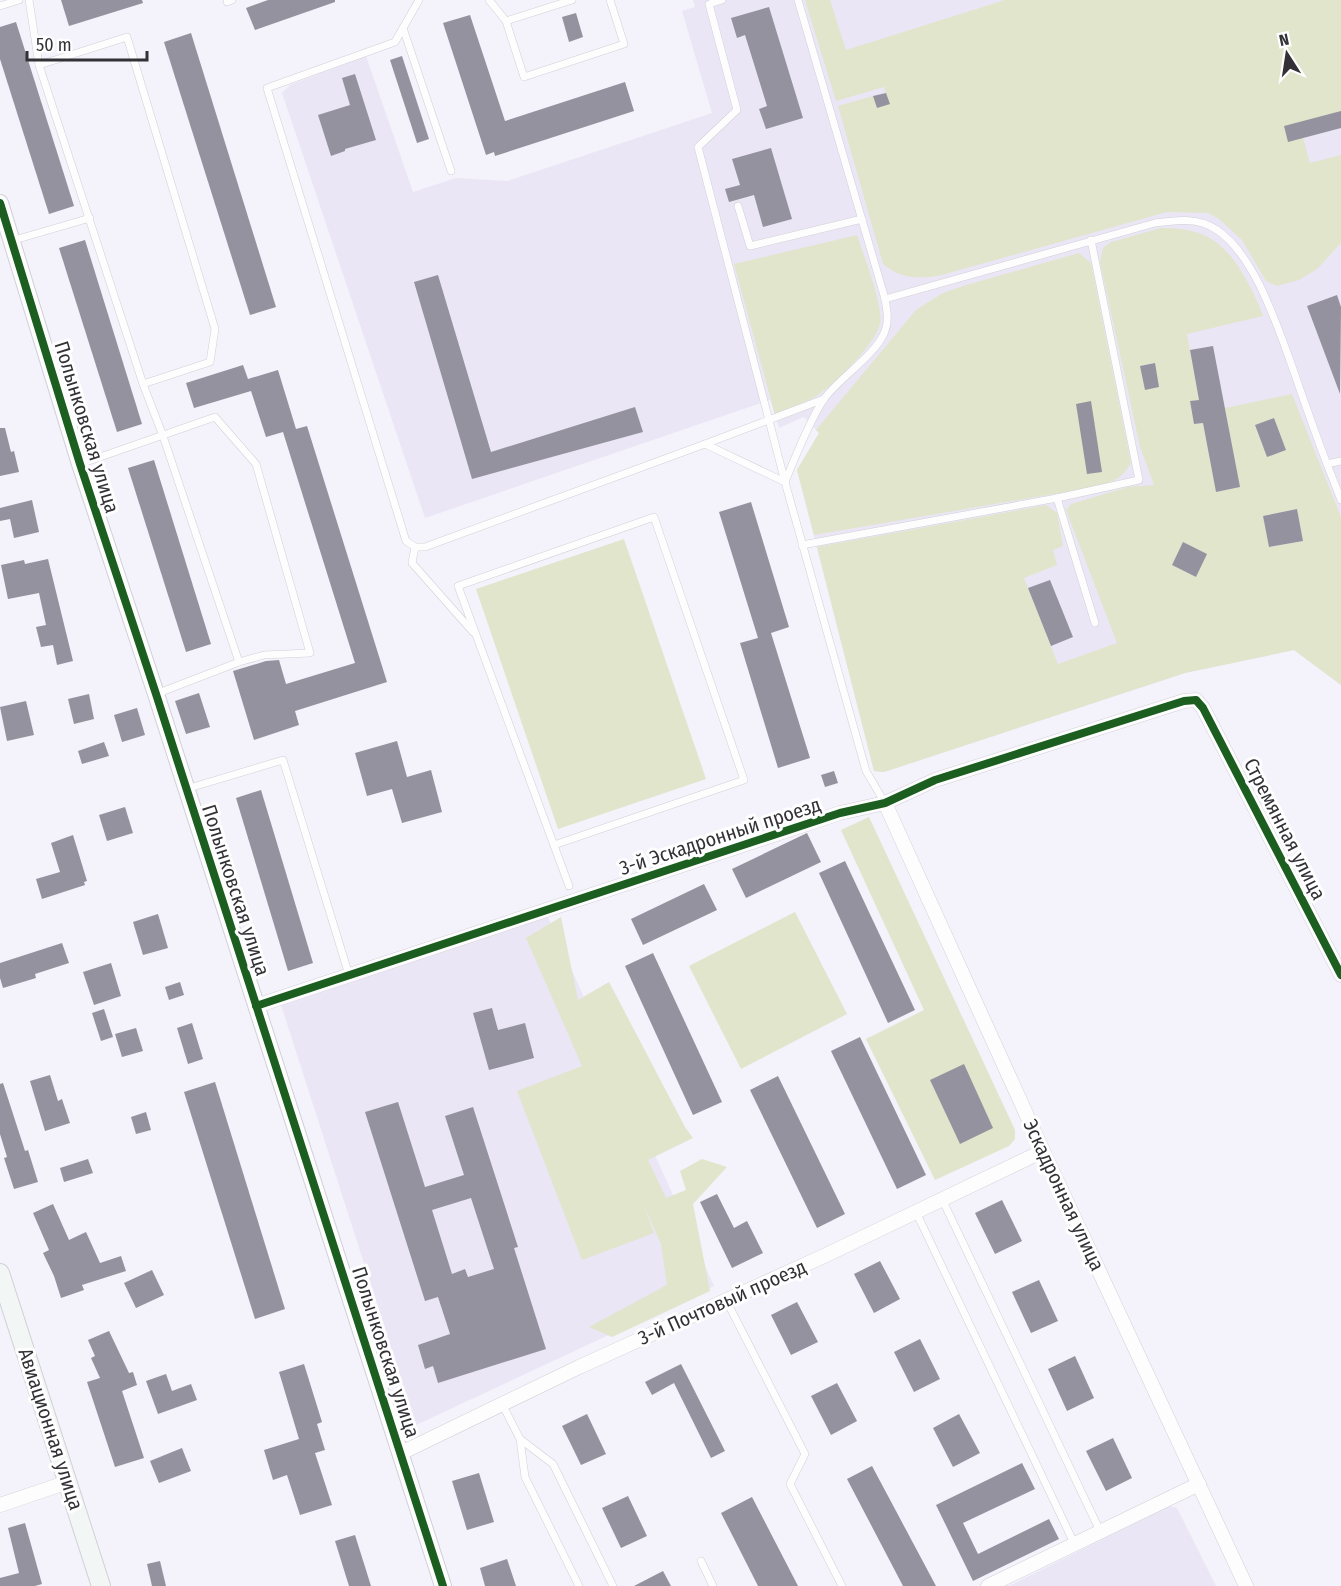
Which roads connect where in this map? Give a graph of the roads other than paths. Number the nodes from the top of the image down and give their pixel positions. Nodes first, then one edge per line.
1 (19, 0) edge
2 (29, 0) edge
3 (420, 0) edge
4 (489, 0) edge
5 (573, 0) edge
6 (610, 0) edge
7 (722, 0) edge
8 (798, 0) edge
9 (0, 6) edge
10 (506, 21) junction
11 (403, 28) junction
12 (39, 65) junction
13 (451, 171) dead end
14 (0, 203) edge
15 (738, 206) dead end
16 (90, 218) junction
17 (862, 219) junction
18 (1091, 240) junction
19 (11, 241) junction
20 (885, 299) junction
21 (143, 384) junction
22 (824, 399) junction
23 (768, 421) junction
24 (163, 436) junction
25 (705, 444) junction
26 (1341, 461) edge
27 (80, 464) junction
28 (1327, 464) junction
29 (785, 482) junction
30 (1057, 498) junction
31 (1341, 500) edge
32 (802, 545) junction
33 (415, 547) junction
34 (1095, 623) dead end
35 (476, 636) junction
36 (239, 663) junction
37 (156, 694) junction
38 (1196, 700) joint
39 (186, 789) junction
40 (885, 803) junction
41 (554, 845) junction
42 (569, 886) dead end
43 (350, 975) junction
44 (1341, 975) edge
45 (256, 1006) junction
46 (1043, 1151) junction
47 (942, 1199) junction
48 (916, 1212) junction
49 (0, 1273) edge
50 (726, 1300) junction
51 (502, 1404) junction
52 (520, 1439) junction
53 (401, 1453) junction
54 (68, 1482) junction
55 (1199, 1484) junction
56 (0, 1505) edge
57 (1100, 1531) junction
58 (1074, 1543) junction
59 (701, 1561) dead end
60 (101, 1586) edge
61 (443, 1586) edge
62 (579, 1586) edge
63 (613, 1586) edge
64 (713, 1586) edge
65 (843, 1586) edge
66 (988, 1586) edge
67 (1246, 1586) edge

1 - 9 lane
2 - 12 lane
3 - 11 lane
4 - 10 lane
5 - 10 lane
6 - 10 lane
7 - 23 lane
8 - 17 lane
11 - 13 lane
11 - 33 lane
12 - 16 lane
12 - 21 lane
14 - 19 street, Полынковская улица
15 - 17 lane
16 - 19 lane
16 - 21 lane
17 - 20 lane
18 - 20 lane
18 - 28 lane
18 - 30 lane
19 - 27 street, Полынковская улица
20 - 22 lane
21 - 24 lane
22 - 23 lane
22 - 29 lane
23 - 25 lane
23 - 29 lane
24 - 27 lane
24 - 36 lane
24 - 36 lane
25 - 29 lane
25 - 33 lane
26 - 28 lane
27 - 37 street, Полынковская улица
28 - 31 lane
29 - 32 lane
30 - 32 lane
30 - 34 lane
32 - 40 lane
33 - 35 lane
35 - 41 lane
35 - 41 lane
36 - 37 lane
37 - 39 street, Полынковская улица
38 - 40 street, 3-й Эскадронный проезд
38 - 44 street, Стремянная улица
39 - 43 lane
39 - 45 street, Полынковская улица
40 - 43 street, 3-й Эскадронный проезд
40 - 46 street, Эскадронная улица
41 - 42 lane
43 - 45 street, 3-й Эскадронный проезд
45 - 53 street, Полынковская улица
46 - 47 street, 3-й Почтовый проезд
46 - 55 street, Эскадронная улица
47 - 48 street, 3-й Почтовый проезд
47 - 57 lane
48 - 50 street, 3-й Почтовый проезд
48 - 58 lane
49 - 54 main road, Авиационная улица
50 - 51 street, 3-й Почтовый проезд
50 - 65 lane
51 - 52 lane
51 - 53 street, 3-й Почтовый проезд
52 - 62 lane
52 - 63 lane
53 - 61 street, Полынковская улица
54 - 56 street
54 - 60 main road, Авиационная улица
55 - 57 street
55 - 67 street, Эскадронная улица
57 - 58 street
58 - 66 street
59 - 64 lane

